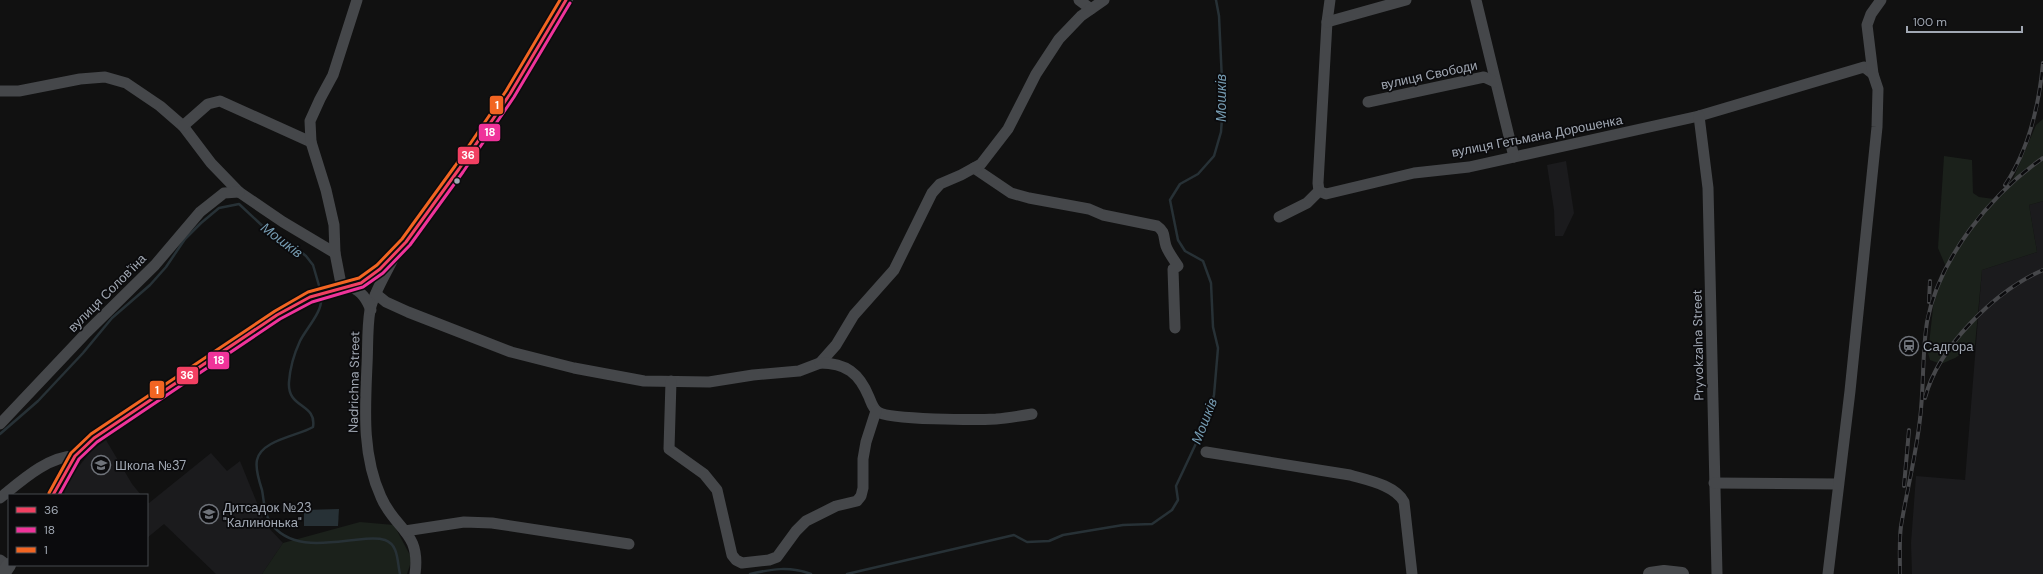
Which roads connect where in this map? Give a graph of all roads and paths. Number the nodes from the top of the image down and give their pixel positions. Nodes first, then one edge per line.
1 (357, 0) edge
2 (566, 0) edge
3 (1079, 0) edge
4 (1104, 0) edge
5 (1330, 0) edge
6 (1406, 0) edge
7 (1476, 0) edge
8 (1881, 0) edge
9 (1091, 9) junction
10 (1326, 22) junction
11 (1873, 74) junction
12 (1495, 82) junction
13 (0, 91) edge
14 (1368, 102) dead end
15 (1699, 116) junction
16 (183, 126) junction
17 (311, 142) junction
18 (1514, 157) junction
19 (974, 168) junction
20 (1320, 191) junction
21 (239, 192) junction
22 (1279, 217) dead end
23 (335, 253) junction
24 (395, 255) junction
25 (346, 288) junction
26 (376, 294) junction
27 (370, 310) junction
28 (1175, 328) dead end
29 (820, 363) junction
30 (672, 382) junction
31 (876, 411) junction
32 (1032, 414) dead end
33 (0, 424) edge
34 (1206, 452) dead end
35 (75, 456) junction
36 (1714, 483) junction
37 (1838, 484) junction
38 (54, 494) edge
39 (0, 498) edge
40 (405, 531) junction
41 (629, 544) dead end
42 (415, 574) edge
43 (1412, 574) edge
44 (1650, 574) edge
45 (1682, 574) edge
46 (1717, 574) edge
47 (1828, 574) edge

1 - 17 street
2 - 24 main road
3 - 9 street
4 - 9 street
5 - 10 street
6 - 10 street
7 - 12 street
8 - 11 street
9 - 19 street
10 - 20 street
11 - 15 street, вулиця Гетьмана Дорошенка
11 - 37 street
12 - 14 street, вулиця Свободи
12 - 18 street
13 - 16 street
15 - 18 street, вулиця Гетьмана Дорошенка
15 - 36 street, Pryvokzalna Street
16 - 17 street
16 - 21 street
17 - 23 street
18 - 20 street, вулиця Гетьмана Дорошенка
19 - 28 street
19 - 29 street
20 - 22 street
21 - 23 street
21 - 33 street, вулиця Солов'їна
23 - 25 street
24 - 25 main road
24 - 26 street, Nadrichna Street
25 - 27 street
25 - 35 main road
26 - 27 street, Nadrichna Street
26 - 30 street
27 - 40 street, Nadrichna Street
29 - 30 street
29 - 31 street
30 - 31 street
31 - 32 street
34 - 43 street
35 - 38 main road
35 - 39 street
36 - 37 street
36 - 46 street, Pryvokzalna Street
37 - 47 street
40 - 41 street
40 - 42 street, Nadrichna Street
44 - 45 main road

